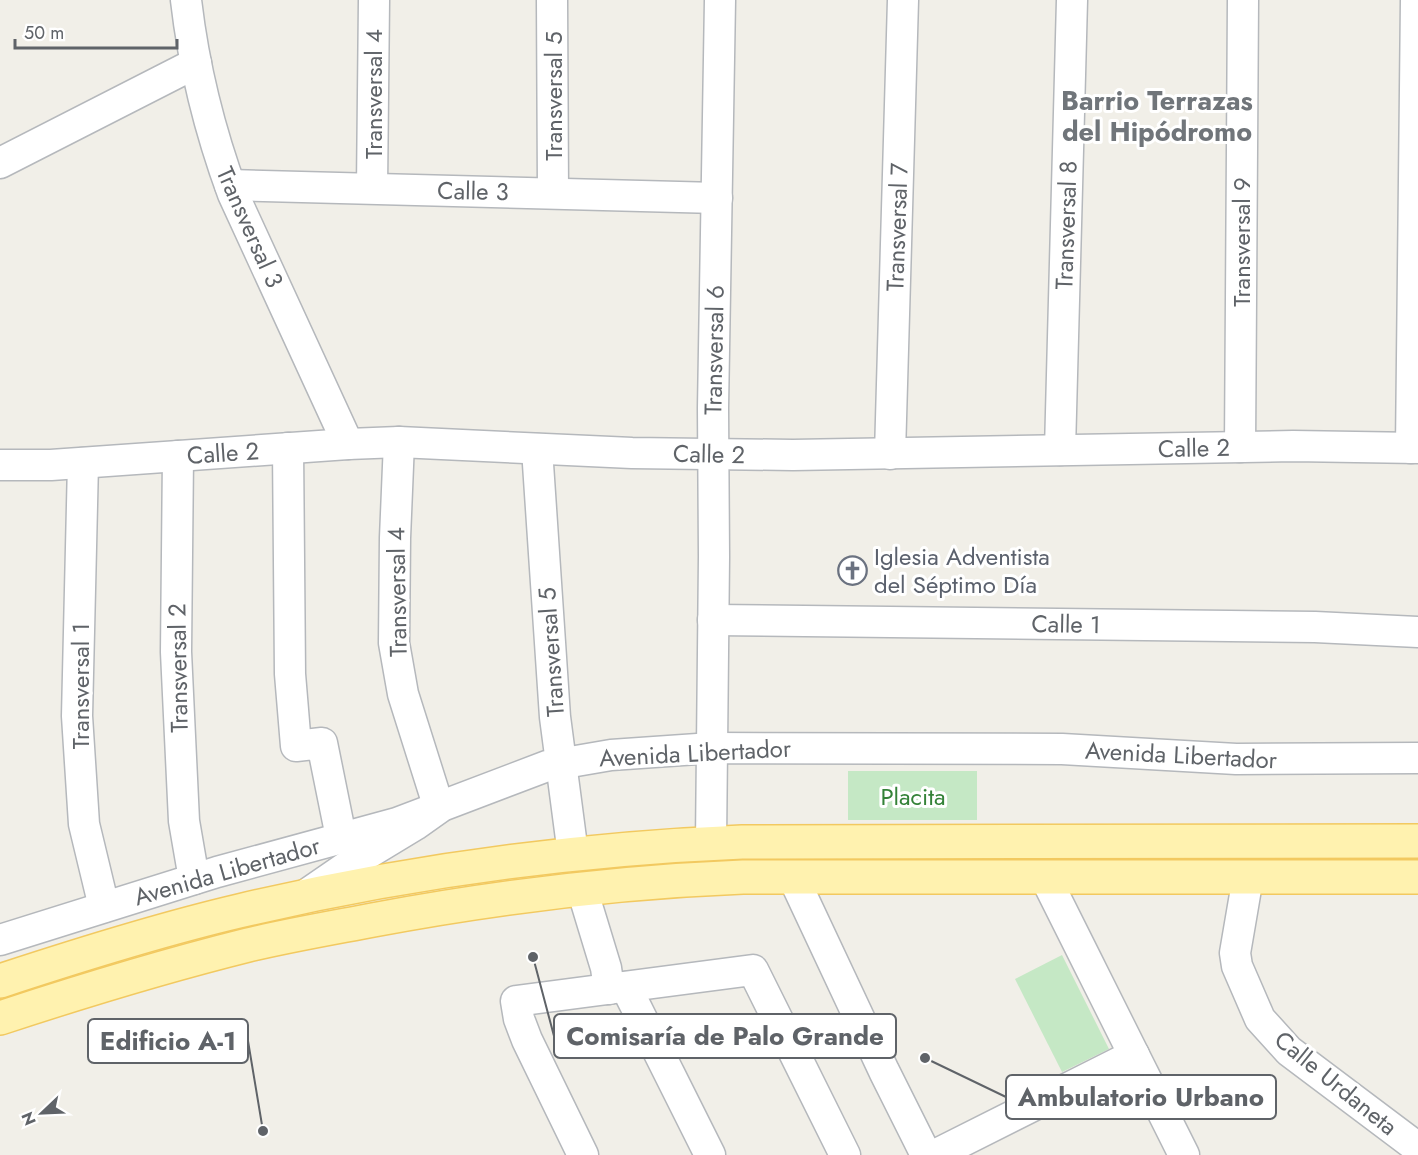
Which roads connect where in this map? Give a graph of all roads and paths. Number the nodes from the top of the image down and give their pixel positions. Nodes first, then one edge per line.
1 (186, 0) edge
2 (374, 0) edge
3 (552, 0) edge
4 (720, 0) edge
5 (903, 0) edge
6 (1072, 0) edge
7 (1243, 0) edge
8 (1416, 0) edge
9 (196, 63) junction
10 (0, 163) edge
11 (230, 185) junction
12 (372, 188) junction
13 (553, 192) junction
14 (717, 198) junction
15 (399, 442) junction
16 (348, 444) junction
17 (1240, 447) junction
18 (288, 448) junction
19 (1414, 448) edge
20 (537, 449) junction
21 (1060, 450) junction
22 (713, 454) junction
23 (890, 454) junction
24 (178, 456) junction
25 (83, 462) junction
26 (0, 465) edge
27 (713, 620) junction
28 (1418, 632) edge
29 (712, 748) junction
30 (1418, 758) edge
31 (560, 763) junction
32 (438, 808) junction
33 (341, 837) junction
34 (1418, 841) edge
35 (711, 843) junction
36 (573, 854) junction
37 (793, 877) junction
38 (1045, 877) junction
39 (1248, 877) junction
40 (1418, 877) edge
41 (194, 879) junction
42 (582, 890) junction
43 (304, 896) junction
44 (104, 908) junction
45 (0, 940) edge
46 (0, 981) edge
47 (617, 988) junction
48 (0, 1018) edge
49 (1134, 1055) junction
50 (1418, 1148) edge
51 (583, 1155) edge
52 (710, 1155) edge
53 (845, 1155) edge
54 (926, 1155) edge
55 (935, 1155) edge
56 (1184, 1155) edge

1 - 9 street, Transversal 3
2 - 12 street, Transversal 4
3 - 13 street, Transversal 5
4 - 14 street, Transversal 6
5 - 23 street, Transversal 7
6 - 21 street, Transversal 8
7 - 17 street, Transversal 9
8 - 19 street
9 - 10 street
9 - 11 street, Transversal 3
11 - 12 street, Calle 3
11 - 16 street, Transversal 3
12 - 13 street, Calle 3
13 - 14 street, Calle 3
14 - 22 street, Transversal 6
15 - 16 street, Calle 2
15 - 20 street, Calle 2
15 - 32 street, Transversal 4
16 - 18 street, Calle 2
17 - 19 street, Calle 2
17 - 21 street, Calle 2
18 - 24 street, Calle 2
18 - 33 street
20 - 22 street, Calle 2
20 - 31 street, Transversal 5
21 - 23 street, Calle 2
22 - 23 street, Calle 2
22 - 27 street, Transversal 6
24 - 25 street, Calle 2
24 - 41 street, Transversal 2
25 - 26 street, Calle 2
25 - 44 street, Transversal 1
27 - 28 street, Calle 1
27 - 29 street, Transversal 6
29 - 30 street, Avenida Libertador
29 - 31 street, Avenida Libertador
29 - 35 street, Transversal 6
31 - 32 street, Avenida Libertador
31 - 36 street, Transversal 5
32 - 33 street, Avenida Libertador
32 - 43 street
33 - 41 street, Avenida Libertador
34 - 35 main road, Avenida Libertador
35 - 36 main road, Avenida Libertador
36 - 42 main road
36 - 43 main road, Avenida Libertador
37 - 38 main road
37 - 42 main road
37 - 54 street
38 - 39 main road
38 - 49 street
39 - 40 main road
39 - 50 street, Calle Urdaneta
41 - 44 street, Avenida Libertador
42 - 47 street
42 - 48 main road
43 - 46 main road, Avenida Libertador
44 - 45 street, Avenida Libertador
47 - 51 street
47 - 52 street
47 - 53 street
49 - 55 street
49 - 56 street

